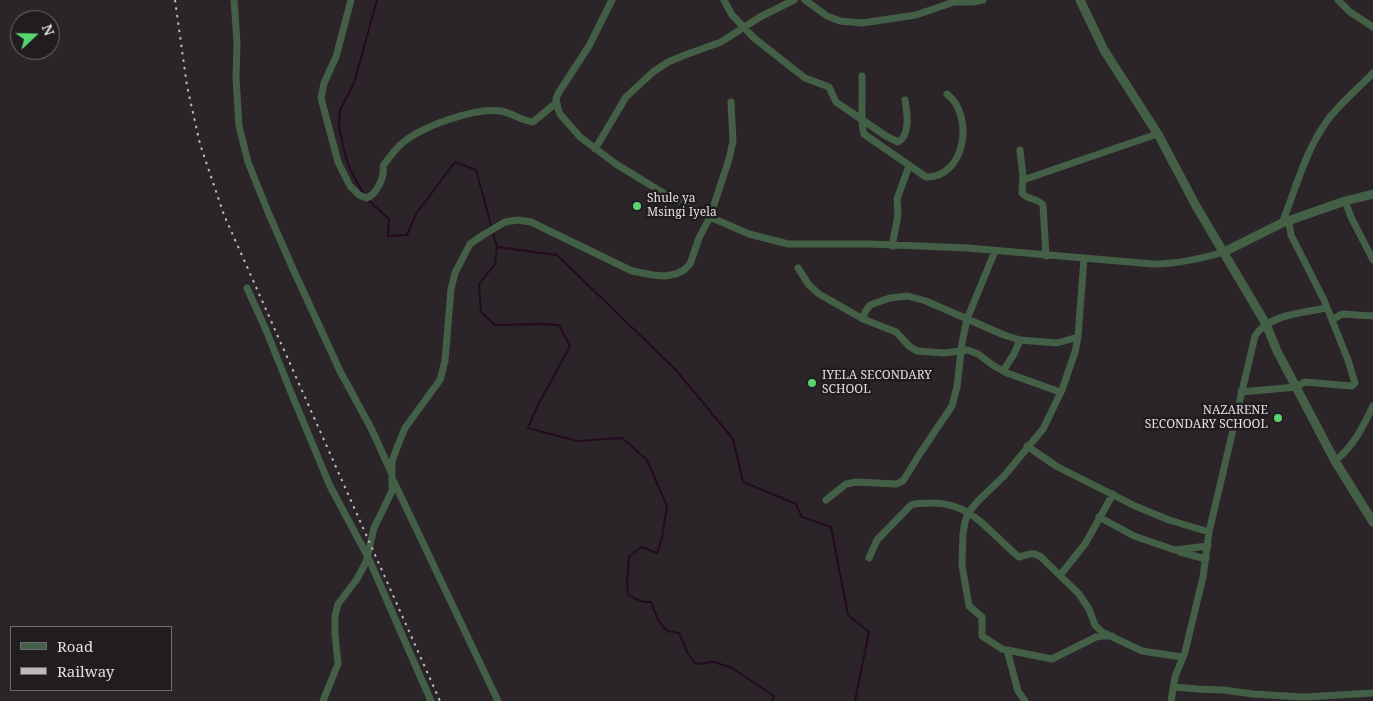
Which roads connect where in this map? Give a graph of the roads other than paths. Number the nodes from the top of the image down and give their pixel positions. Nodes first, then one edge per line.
1 (234, 0) edge
2 (351, 0) edge
3 (612, 0) edge
4 (724, 0) edge
5 (794, 0) edge
6 (805, 0) edge
7 (983, 0) edge
8 (1080, 0) edge
9 (1338, 0) edge
10 (744, 27) junction
11 (1373, 27) edge
12 (1373, 73) edge
13 (862, 76) dead end
14 (947, 94) dead end
15 (905, 100) dead end
16 (732, 102) dead end
17 (556, 103) junction
18 (862, 119) junction
19 (1157, 134) junction
20 (594, 149) junction
21 (1020, 150) dead end
22 (909, 166) junction
23 (1023, 180) junction
24 (1373, 194) edge
25 (1345, 201) junction
26 (710, 217) junction
27 (1285, 222) junction
28 (892, 246) junction
29 (996, 251) junction
30 (1224, 252) junction
31 (1046, 256) junction
32 (1084, 258) junction
33 (1373, 260) edge
34 (798, 268) dead end
35 (247, 288) dead end
36 (1327, 308) junction
37 (1373, 316) edge
38 (863, 319) junction
39 (967, 319) junction
40 (1332, 320) junction
41 (1266, 324) junction
42 (1078, 337) junction
43 (1020, 340) junction
44 (961, 350) junction
45 (1002, 371) junction
46 (1297, 387) junction
47 (1060, 392) junction
48 (1242, 392) junction
49 (1373, 406) edge
50 (1027, 446) junction
51 (1335, 461) junction
52 (392, 475) junction
53 (1113, 494) junction
54 (826, 500) dead end
55 (968, 513) junction
56 (1099, 517) junction
57 (1373, 522) edge
58 (1209, 532) junction
59 (1208, 546) junction
60 (1175, 550) junction
61 (368, 557) junction
62 (869, 558) dead end
63 (1206, 559) junction
64 (1061, 574) junction
65 (1112, 636) junction
66 (1007, 650) junction
67 (1182, 657) junction
68 (1174, 687) junction
69 (1373, 693) edge
70 (323, 701) edge
71 (431, 701) edge
72 (498, 701) edge
73 (1025, 701) edge
74 (1171, 701) edge

1 - 52 street
2 - 17 street
3 - 17 street
4 - 10 street
5 - 10 street
6 - 7 street
8 - 19 street
9 - 11 street
10 - 18 street
10 - 20 street
12 - 27 street
13 - 18 street
14 - 22 street
15 - 18 street
16 - 26 street
17 - 20 street
18 - 22 street
19 - 23 street
19 - 30 street
20 - 26 street
21 - 23 street
22 - 28 street
23 - 31 street
24 - 25 street
25 - 27 street
25 - 33 street
26 - 28 street
26 - 52 street
27 - 30 street
27 - 36 street
28 - 29 street
29 - 31 street
29 - 39 street
30 - 32 street
30 - 41 street
31 - 32 street
32 - 42 street
34 - 38 street
35 - 61 street
36 - 40 street
36 - 41 street
37 - 40 street
38 - 39 street
38 - 44 street
39 - 43 street
39 - 44 street
40 - 46 street
41 - 46 street
41 - 48 street
42 - 43 street
42 - 47 street
43 - 45 street
44 - 45 street
44 - 54 street
45 - 47 street
46 - 48 street
46 - 51 street
47 - 50 street
48 - 58 street
49 - 51 street
50 - 53 street
50 - 55 street
51 - 57 street
52 - 61 street
52 - 72 street
53 - 56 street
53 - 58 street
55 - 62 street
55 - 64 street
55 - 66 street
56 - 60 street
56 - 64 street
58 - 59 street
59 - 60 street
59 - 63 street
60 - 63 street
61 - 70 street
61 - 71 street
63 - 67 street
64 - 65 street
65 - 66 street
65 - 67 street
66 - 73 street
67 - 68 street
68 - 69 street
68 - 74 street

